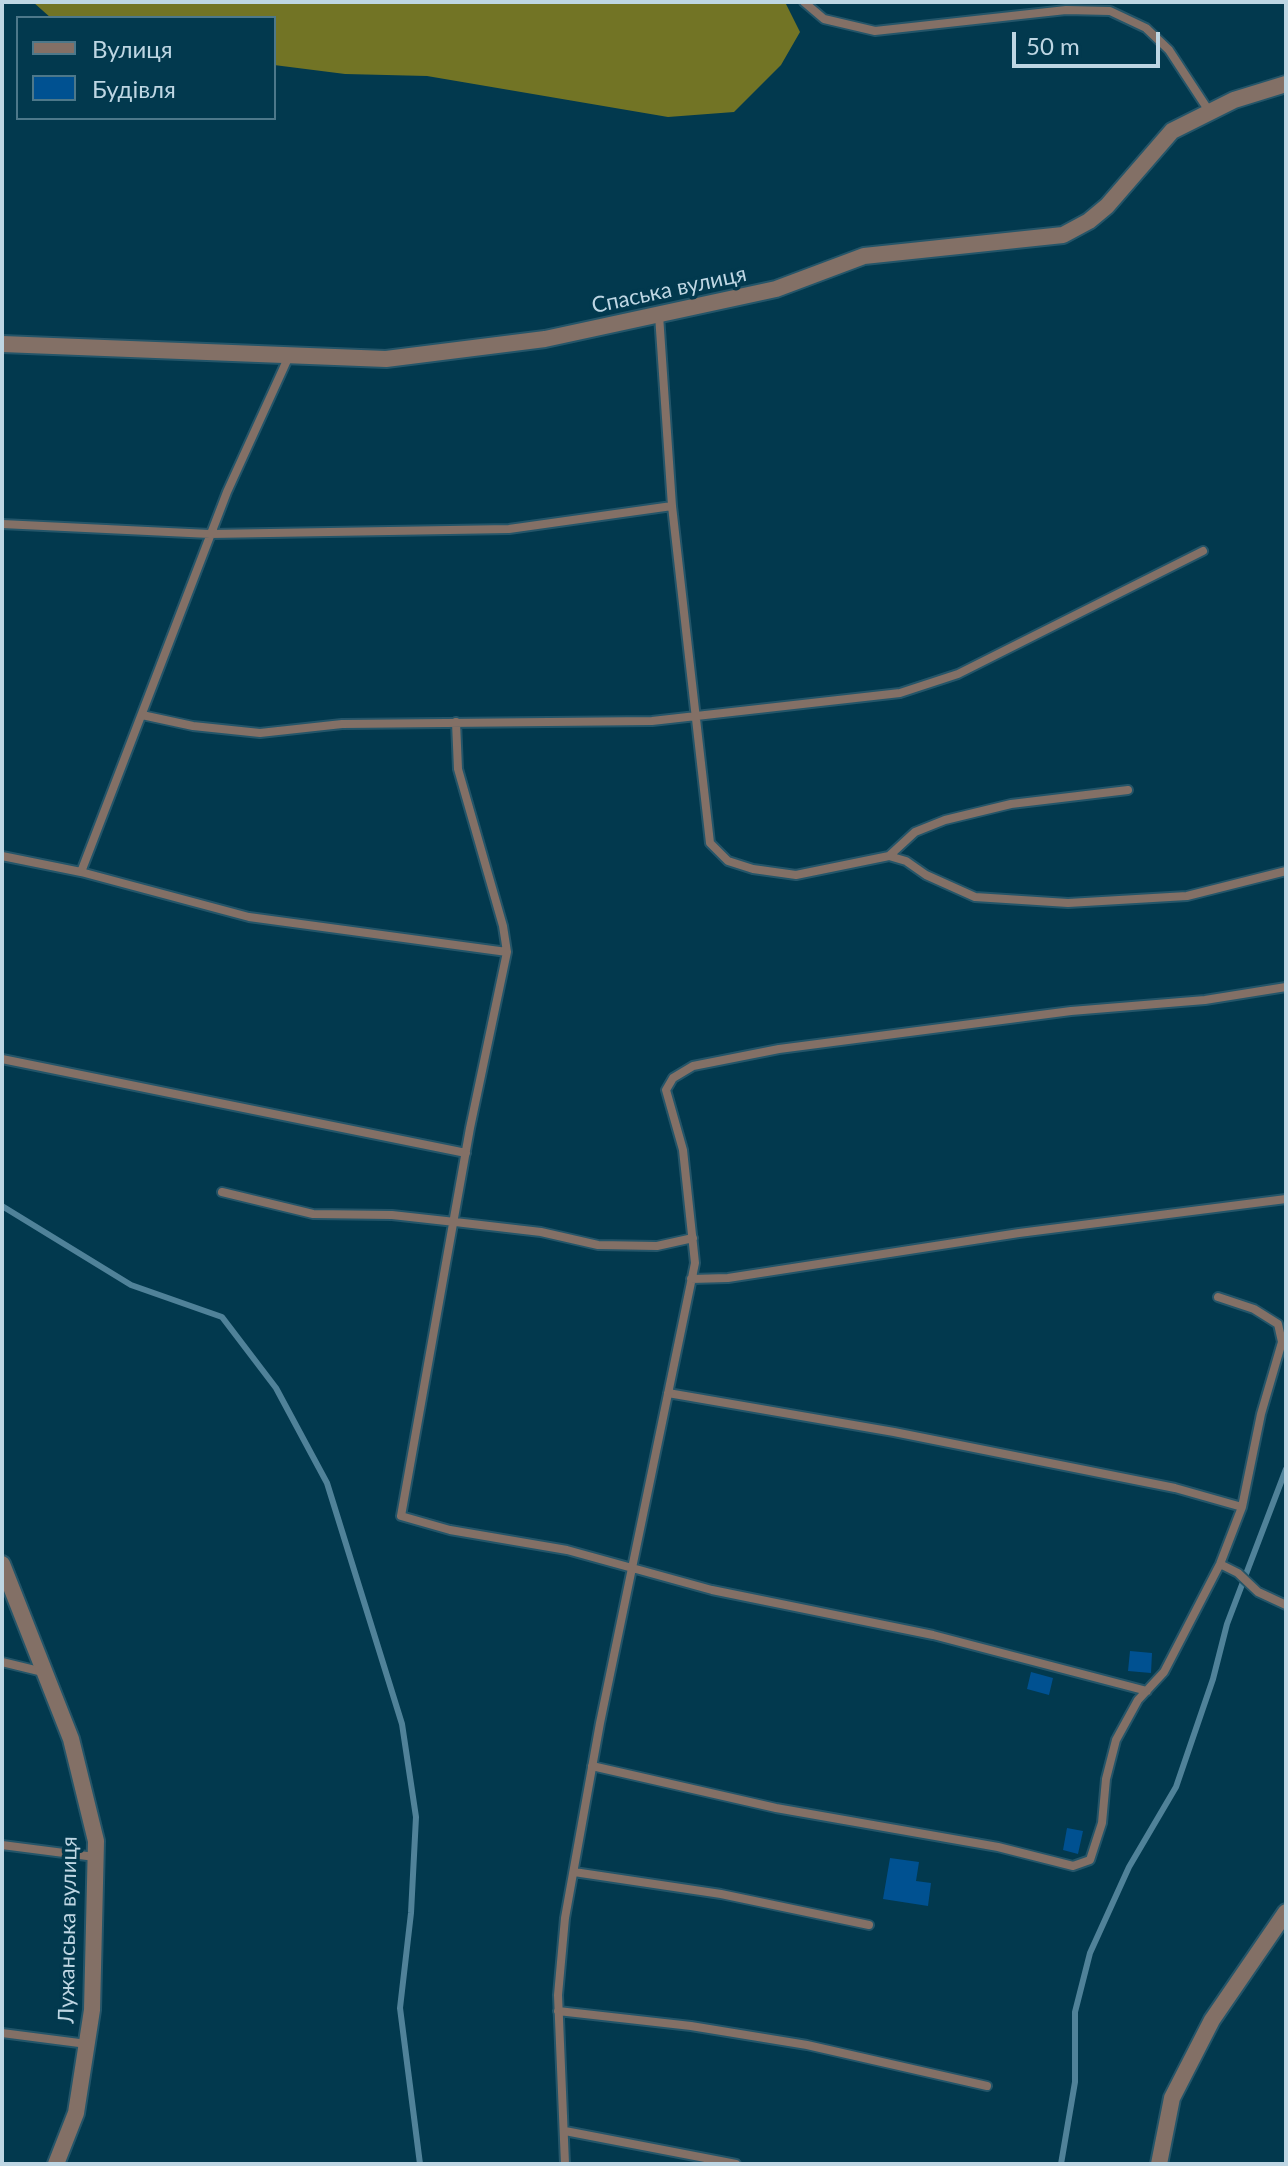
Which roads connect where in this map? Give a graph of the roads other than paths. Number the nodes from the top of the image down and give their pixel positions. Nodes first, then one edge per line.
1 (804, 2) edge
2 (1286, 84) edge
3 (1209, 111) junction
4 (659, 315) junction
5 (2, 344) edge
6 (290, 355) junction
7 (672, 506) junction
8 (2, 524) edge
9 (210, 534) junction
10 (1203, 551) dead end
11 (142, 715) junction
12 (696, 717) junction
13 (456, 722) junction
14 (1128, 790) dead end
15 (2, 856) edge
16 (889, 856) junction
17 (1286, 871) edge
18 (81, 872) junction
19 (507, 952) junction
20 (1286, 987) edge
21 (2, 1059) edge
22 (466, 1153) junction
23 (222, 1192) dead end
24 (1286, 1199) edge
25 (455, 1222) junction
26 (693, 1238) junction
27 (691, 1279) junction
28 (1218, 1297) dead end
29 (668, 1393) junction
30 (1242, 1507) junction
31 (2, 1564) edge
32 (1220, 1564) junction
33 (633, 1568) junction
34 (1286, 1605) edge
35 (2, 1662) edge
36 (44, 1672) junction
37 (1147, 1691) junction
38 (592, 1766) junction
39 (2, 1845) edge
40 (95, 1857) junction
41 (574, 1872) junction
42 (1286, 1912) edge
43 (869, 1925) dead end
44 (558, 2011) junction
45 (2, 2033) edge
46 (87, 2044) junction
47 (987, 2086) dead end
48 (565, 2131) junction
49 (56, 2164) edge
50 (565, 2164) edge
51 (736, 2164) edge
52 (1159, 2164) edge

1 - 3 lane
2 - 3 street, Спаська вулиця
3 - 4 street, Спаська вулиця
4 - 6 street, Спаська вулиця
4 - 7 lane
5 - 6 street, Спаська вулиця
6 - 9 lane
7 - 9 lane
7 - 12 lane
8 - 9 lane
9 - 11 lane
10 - 12 lane
11 - 13 lane
11 - 18 lane
12 - 13 lane
12 - 16 lane
13 - 19 lane
14 - 16 lane
15 - 18 lane
16 - 17 lane
18 - 19 lane
19 - 22 lane
20 - 26 lane
21 - 22 lane
22 - 25 lane
23 - 25 lane
24 - 27 lane
25 - 26 lane
25 - 33 lane
26 - 27 lane
27 - 29 lane
28 - 30 lane
29 - 30 lane
29 - 33 lane
30 - 32 lane
31 - 36 street, Лужанська вулиця
32 - 34 lane
32 - 37 lane
33 - 37 lane
33 - 38 lane
35 - 36 lane
36 - 40 street, Лужанська вулиця
37 - 38 lane
38 - 41 lane
39 - 40 lane
40 - 46 street, Лужанська вулиця
41 - 43 lane
41 - 44 lane
42 - 52 street
44 - 47 lane
44 - 48 lane
45 - 46 lane
46 - 49 street, Лужанська вулиця
48 - 50 lane
48 - 51 lane

